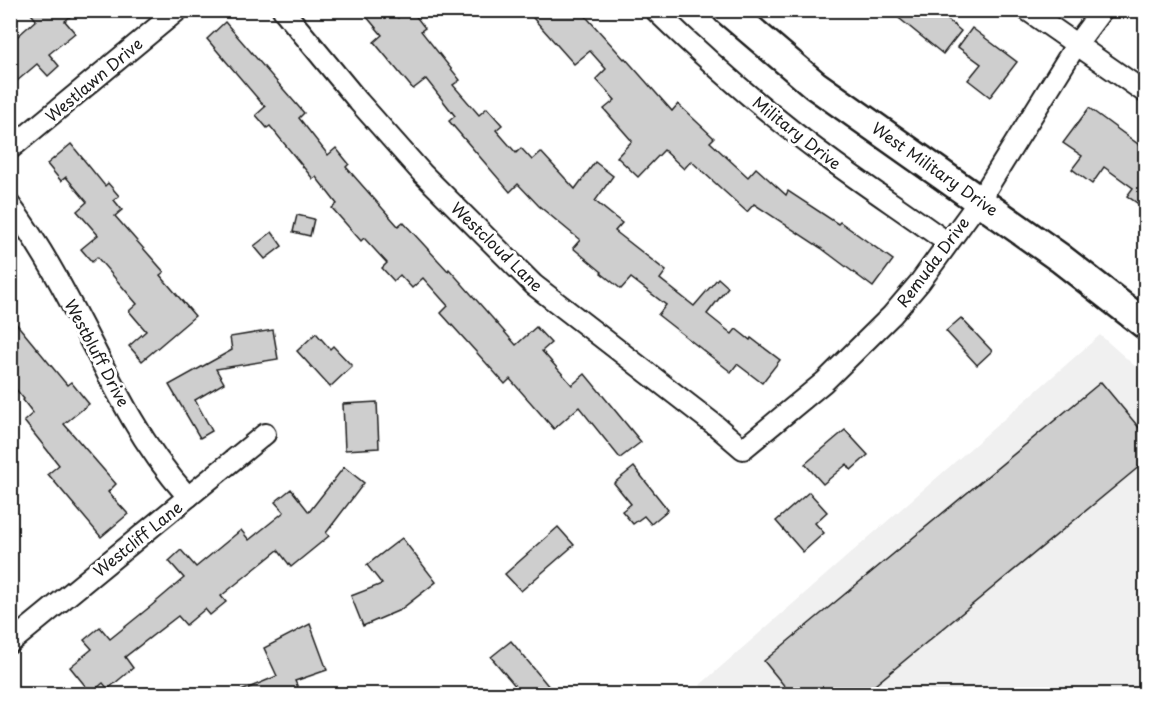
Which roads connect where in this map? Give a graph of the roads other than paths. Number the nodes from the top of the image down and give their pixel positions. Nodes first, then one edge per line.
1 (178, 10) edge
2 (283, 10) edge
3 (656, 10) edge
4 (727, 10) edge
5 (1027, 10) edge
6 (1102, 10) edge
7 (1076, 45) junction
8 (1146, 93) edge
9 (10, 149) edge
10 (979, 201) junction
11 (10, 205) edge
12 (948, 243) junction
13 (1146, 325) edge
14 (265, 434) dead end
15 (743, 449) joint
16 (188, 497) junction
17 (10, 643) edge

1 - 9 street, Westlawn Drive
2 - 15 street, Westcloud Lane
3 - 12 street, Military Drive
4 - 10 main road, West Military Drive
5 - 7 street
6 - 7 street, Remuda Drive
7 - 8 street
7 - 10 street, Remuda Drive
10 - 12 street, Remuda Drive
10 - 13 main road, West Military Drive
11 - 16 street, Westbluff Drive
12 - 15 street, Remuda Drive
14 - 16 street, Westcliff Lane
16 - 17 street, Westcliff Lane

